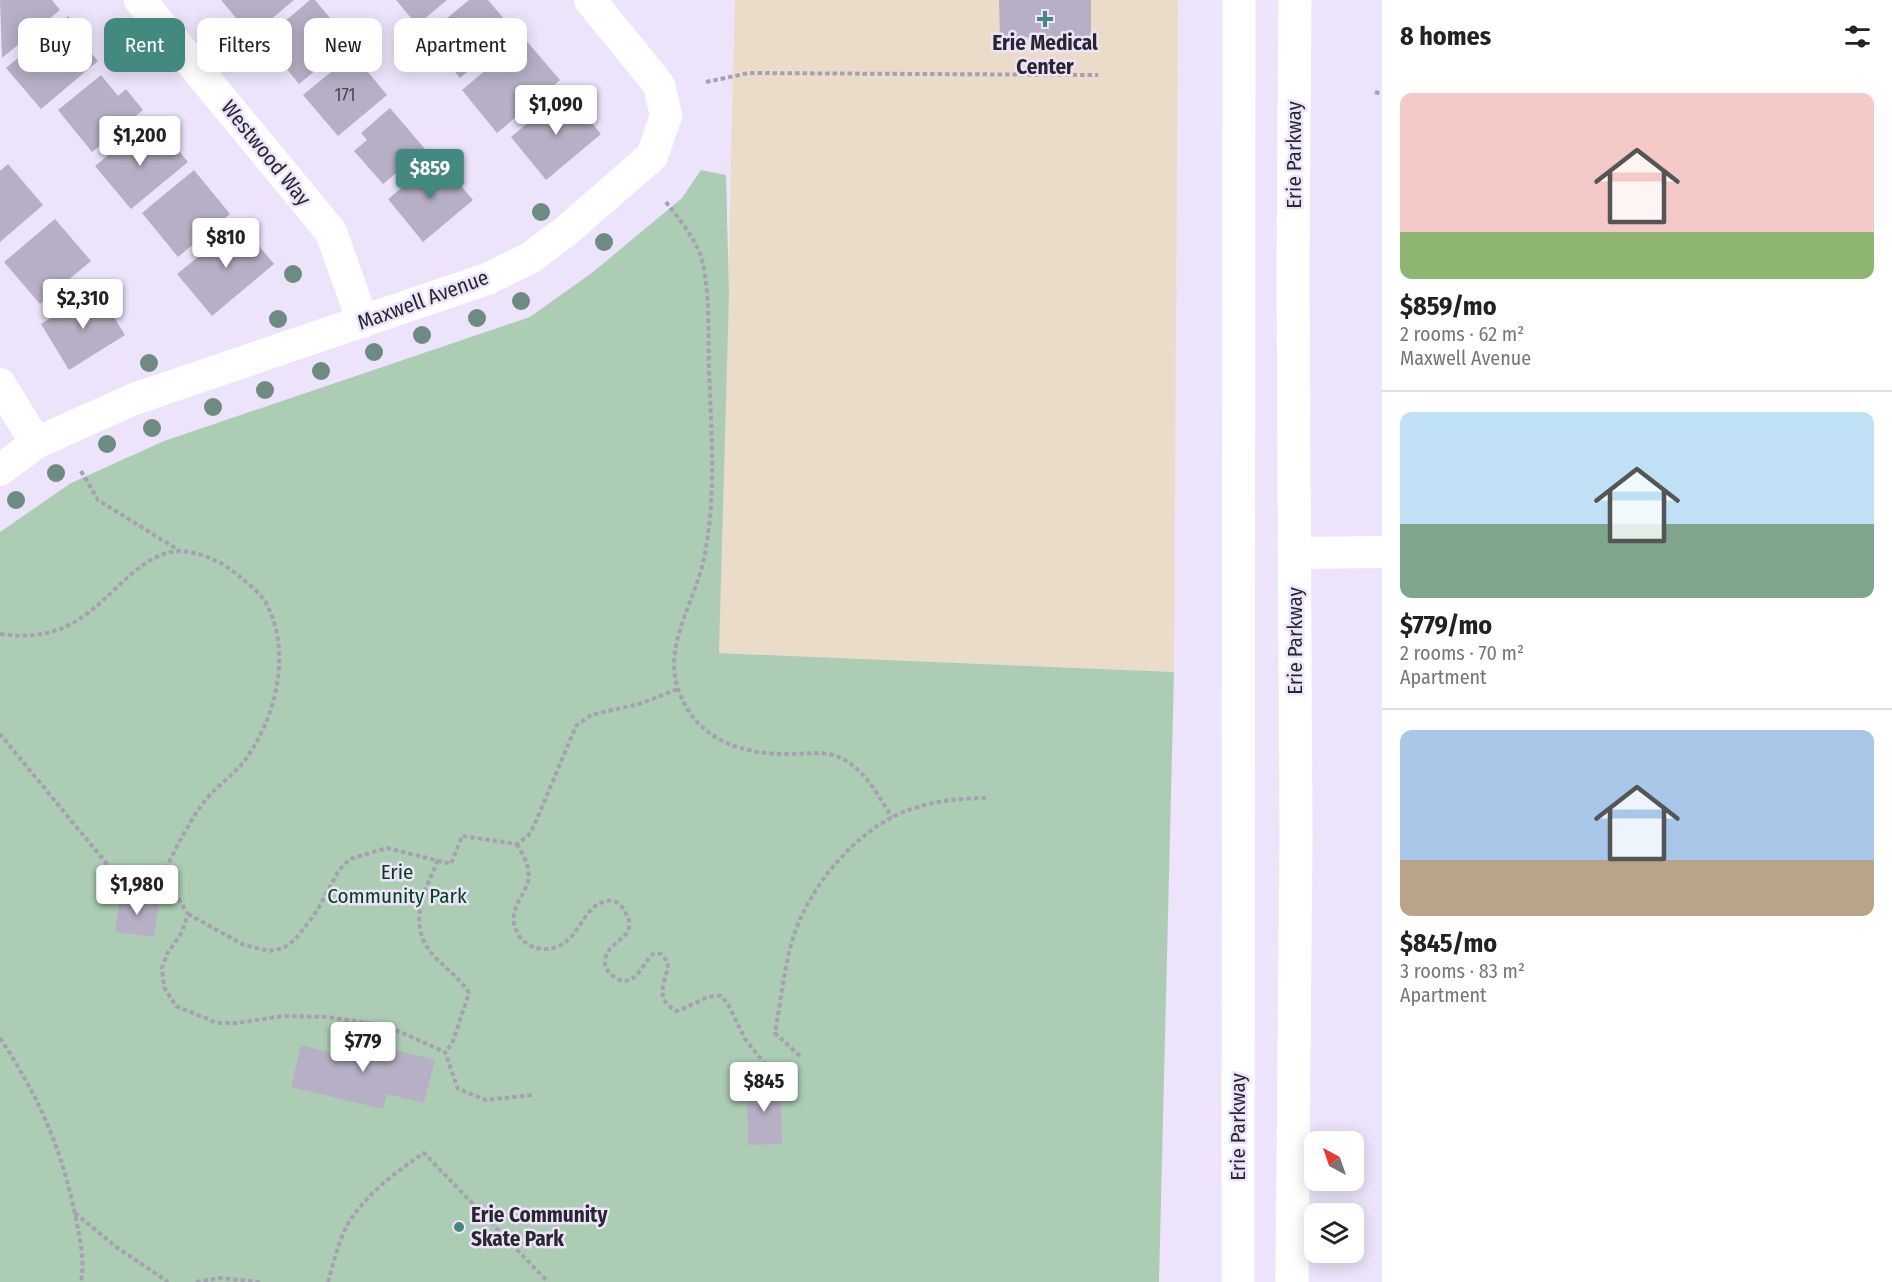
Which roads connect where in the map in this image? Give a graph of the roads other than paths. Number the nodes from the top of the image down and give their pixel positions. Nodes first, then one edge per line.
1 (140, 0) edge
2 (590, 0) edge
3 (1239, 0) edge
4 (1295, 0) edge
5 (363, 322) junction
6 (0, 384) edge
7 (36, 443) junction
8 (0, 470) edge
9 (1382, 552) edge
10 (1295, 553) junction
11 (1238, 1282) edge
12 (1293, 1282) edge

1 - 5 street, Westwood Way
2 - 5 street, Maxwell Avenue
3 - 11 main road, Erie Parkway
4 - 10 main road, Erie Parkway
5 - 7 street, Maxwell Avenue
6 - 7 street
7 - 8 street, Maxwell Avenue
9 - 10 street
10 - 12 main road, Erie Parkway

